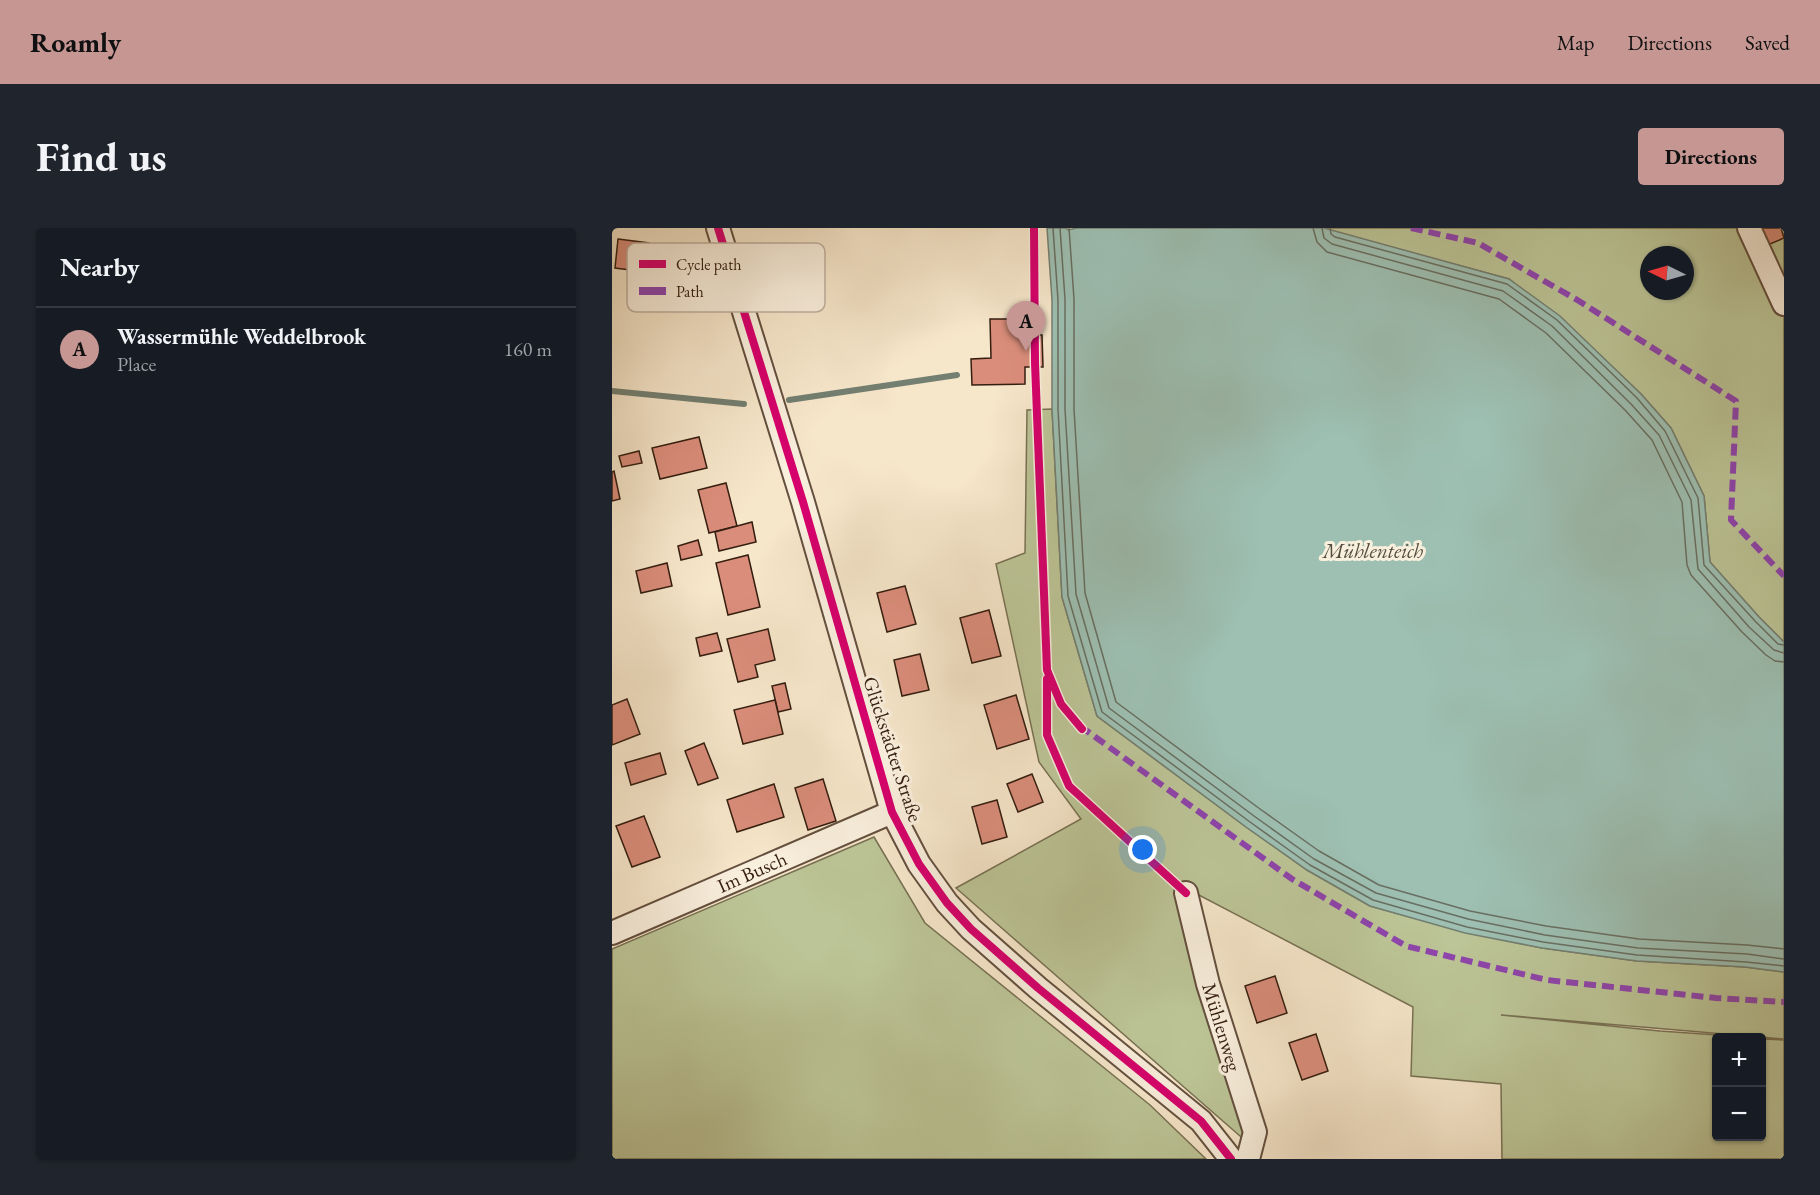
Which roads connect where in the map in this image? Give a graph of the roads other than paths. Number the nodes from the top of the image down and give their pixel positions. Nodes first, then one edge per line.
1 (718, 228) edge
2 (1749, 228) edge
3 (723, 243) edge
4 (1784, 304) edge
5 (744, 312) edge
6 (892, 812) junction
7 (1186, 893) dead end
8 (612, 933) edge
9 (1232, 1159) edge
10 (1248, 1159) edge

1 - 3 street, Glückstädter Straße
2 - 4 street
5 - 6 street, Glückstädter Straße
6 - 8 street, Im Busch
6 - 9 street, Glückstädter Straße
7 - 10 street, Mühlenweg

